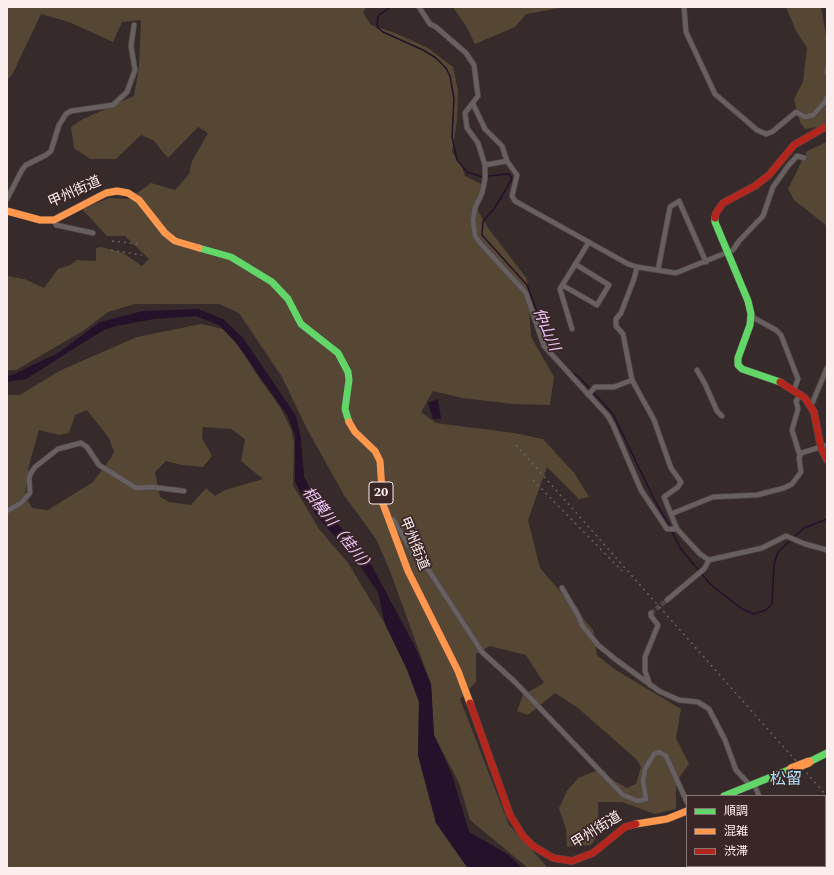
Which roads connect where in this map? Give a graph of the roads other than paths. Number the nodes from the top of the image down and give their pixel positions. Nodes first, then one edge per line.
1 (419, 7) edge
2 (684, 7) edge
3 (134, 25) dead end
4 (827, 69) edge
5 (827, 73) edge
6 (827, 97) edge
7 (473, 104) junction
8 (827, 126) edge
9 (804, 158) dead end
10 (507, 160) junction
11 (484, 165) junction
12 (7, 199) edge
13 (7, 211) edge
14 (54, 220) junction
15 (93, 234) dead end
16 (589, 242) junction
17 (728, 254) junction
18 (706, 262) junction
19 (575, 264) junction
20 (637, 267) junction
21 (658, 270) junction
22 (562, 285) junction
23 (752, 317) junction
24 (572, 330) dead end
25 (827, 368) edge
26 (697, 370) dead end
27 (632, 380) junction
28 (797, 392) junction
29 (588, 395) junction
30 (811, 406) junction
31 (722, 416) dead end
32 (825, 446) edge
33 (800, 456) junction
34 (827, 460) edge
35 (184, 491) dead end
36 (382, 504) junction
37 (7, 511) edge
38 (671, 514) junction
39 (677, 529) junction
40 (827, 550) edge
41 (709, 560) junction
42 (562, 588) dead end
43 (667, 600) tunnel mouth
44 (651, 613) dead end
45 (651, 687) junction
46 (827, 755) edge
47 (752, 785) junction
48 (727, 795) edge
49 (758, 795) edge
50 (686, 800) edge
51 (686, 812) edge

1 - 7 street
2 - 6 street
3 - 12 street
4 - 5 street
7 - 10 street
7 - 11 street
8 - 17 main road
9 - 17 street
10 - 11 street
10 - 16 street
11 - 29 street
13 - 14 main road, 甲州街道
14 - 15 street
14 - 36 main road, 甲州街道 / 20
16 - 19 street
16 - 20 street
17 - 18 street
17 - 23 main road
18 - 21 street
18 - 21 street
19 - 22 street
19 - 22 street
20 - 21 street
20 - 27 street
22 - 24 street
23 - 28 street
23 - 28 main road
25 - 30 street
26 - 31 street
27 - 29 street
27 - 38 street
28 - 30 main road
28 - 33 street
29 - 39 street
30 - 32 main road
32 - 33 street
32 - 34 main road
33 - 38 street
35 - 37 street
36 - 50 street
36 - 51 main road, 甲州街道 / 20
38 - 39 street
39 - 41 street
40 - 41 street
41 - 43 street
42 - 45 street
44 - 45 street
45 - 47 street
46 - 47 main road, bridge
47 - 48 main road
47 - 49 street

